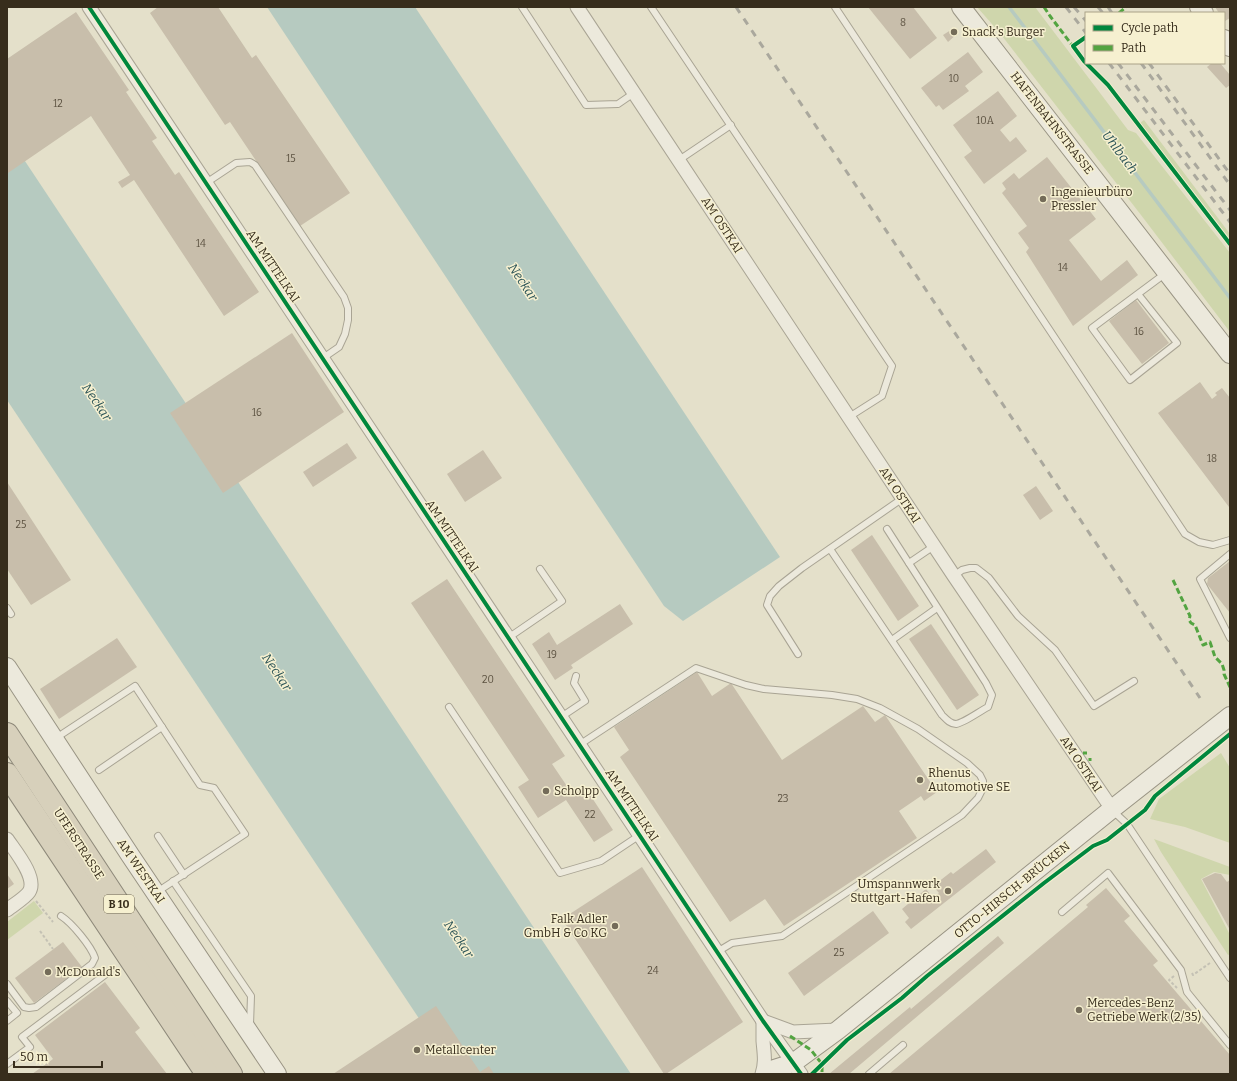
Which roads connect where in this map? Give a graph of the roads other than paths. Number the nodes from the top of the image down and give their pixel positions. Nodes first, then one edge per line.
1 (89, 7) edge
2 (522, 7) edge
3 (578, 7) edge
4 (651, 7) edge
5 (835, 7) edge
6 (961, 7) edge
7 (634, 93) junction
8 (731, 125) junction
9 (679, 160) junction
10 (206, 183) junction
11 (1167, 272) junction
12 (1138, 294) junction
13 (1230, 354) edge
14 (323, 358) junction
15 (849, 417) junction
16 (902, 498) junction
17 (887, 529) dead end
18 (1230, 540) edge
19 (934, 546) junction
20 (830, 549) junction
21 (1230, 554) edge
22 (909, 563) junction
23 (540, 569) dead end
24 (954, 576) junction
25 (7, 608) edge
26 (937, 608) junction
27 (11, 614) dead end
28 (508, 638) junction
29 (1230, 638) edge
30 (892, 640) junction
31 (798, 654) dead end
32 (7, 667) edge
33 (576, 676) dead end
34 (1134, 680) dead end
35 (449, 707) dead end
36 (1230, 716) edge
37 (561, 717) junction
38 (162, 727) junction
39 (7, 734) edge
40 (54, 739) junction
41 (579, 745) junction
42 (99, 770) dead end
43 (7, 774) edge
44 (1112, 810) junction
45 (640, 835) junction
46 (158, 836) dead end
47 (7, 839) edge
48 (184, 875) junction
49 (173, 882) junction
50 (156, 893) junction
51 (7, 910) edge
52 (1062, 912) dead end
53 (62, 916) dead end
54 (717, 952) junction
55 (106, 974) dead end
56 (1230, 978) edge
57 (7, 984) edge
58 (7, 1000) edge
59 (7, 1021) edge
60 (763, 1021) junction
61 (838, 1030) junction
62 (249, 1032) junction
63 (903, 1045) dead end
64 (1230, 1045) edge
65 (7, 1064) edge
66 (195, 1065) edge
67 (794, 1070) edge
68 (207, 1074) edge
69 (231, 1074) edge
70 (277, 1074) edge
71 (762, 1074) edge
72 (766, 1074) edge
73 (869, 1074) edge

1 - 10 street, AM MITTELKAI
2 - 7 lane
3 - 7 street, AM OSTKAI
4 - 8 lane
5 - 18 lane
6 - 11 main road, HAFENBAHNSTRASSE
7 - 9 street, AM OSTKAI
8 - 9 lane
8 - 15 lane
9 - 15 street, AM OSTKAI
10 - 14 street, AM MITTELKAI
10 - 14 lane
11 - 12 lane
11 - 13 main road, HAFENBAHNSTRASSE
12 - 12 lane
14 - 28 street, AM MITTELKAI
15 - 16 street, AM OSTKAI
16 - 19 street, AM OSTKAI
16 - 20 lane
17 - 22 lane
19 - 22 lane
19 - 24 street, AM OSTKAI
20 - 30 lane
20 - 31 lane
21 - 29 lane
22 - 26 lane
23 - 28 lane
24 - 34 lane
24 - 44 street, AM OSTKAI
25 - 27 lane
26 - 30 lane
26 - 30 lane
28 - 37 street, AM MITTELKAI
32 - 40 main road, AM WESTKAI
33 - 37 lane
35 - 45 lane
36 - 44 main road, OTTO-HIRSCH-BRÜCKEN
37 - 41 street, AM MITTELKAI
38 - 40 lane
38 - 42 lane
38 - 48 lane
39 - 69 highway, UFERSTRASSE / B 10
40 - 50 main road, AM WESTKAI
41 - 45 street, AM MITTELKAI
41 - 54 lane
43 - 66 highway, UFERSTRASSE / B 10
44 - 56 lane, AM OSTKAI
44 - 61 main road, OTTO-HIRSCH-BRÜCKEN
45 - 54 street, AM MITTELKAI
46 - 48 lane
47 - 51 street
48 - 49 lane
49 - 50 lane
49 - 62 lane
50 - 62 main road, AM WESTKAI
52 - 64 lane
53 - 57 lane
54 - 60 street, AM MITTELKAI
55 - 65 lane
58 - 59 lane
60 - 61 street
60 - 67 street, AM MITTELKAI
60 - 71 street
61 - 67 main road, OTTO-HIRSCH-BRÜCKEN
62 - 70 main road, AM WESTKAI
63 - 73 lane
66 - 68 highway, UFERSTRASSE / B 10
67 - 72 main road, OTTO-HIRSCH-BRÜCKEN

